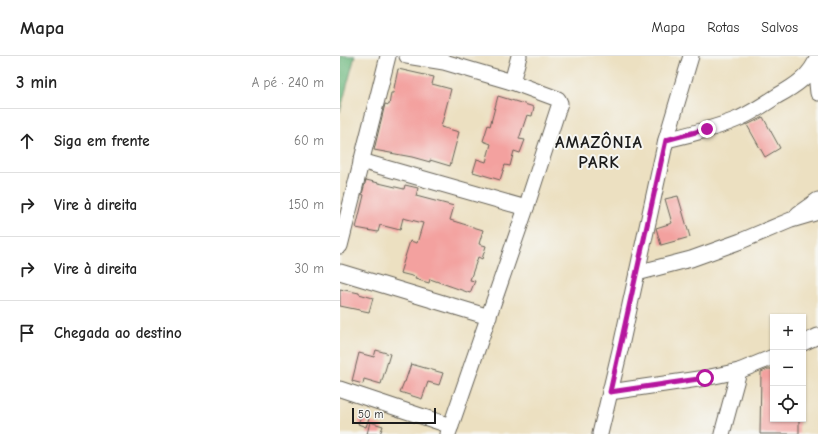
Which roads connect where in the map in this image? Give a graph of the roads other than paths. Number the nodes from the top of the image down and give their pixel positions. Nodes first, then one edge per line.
1 (388, 56) edge
2 (407, 56) edge
3 (519, 56) edge
4 (691, 56) edge
5 (445, 59) edge
6 (816, 60) edge
7 (512, 82) junction
8 (818, 93) edge
9 (666, 140) junction
10 (361, 161) junction
11 (818, 200) edge
12 (526, 208) junction
13 (818, 212) edge
14 (791, 220) junction
15 (340, 246) edge
16 (340, 272) edge
17 (637, 273) junction
18 (489, 317) junction
19 (818, 336) edge
20 (806, 342) edge
21 (770, 358) edge
22 (739, 371) junction
23 (340, 389) edge
24 (610, 392) junction
25 (450, 430) edge
26 (600, 434) edge
27 (722, 434) edge

1 - 10 street
2 - 5 street
3 - 7 street
4 - 9 street
5 - 7 street
6 - 8 street
6 - 9 street
7 - 12 street
9 - 17 street
10 - 12 street
10 - 15 street
11 - 14 street
12 - 18 street
13 - 14 street
14 - 17 street
16 - 18 street
17 - 24 street
18 - 25 street
19 - 20 street
21 - 22 street
22 - 24 street
22 - 27 street
23 - 25 street
24 - 26 street

